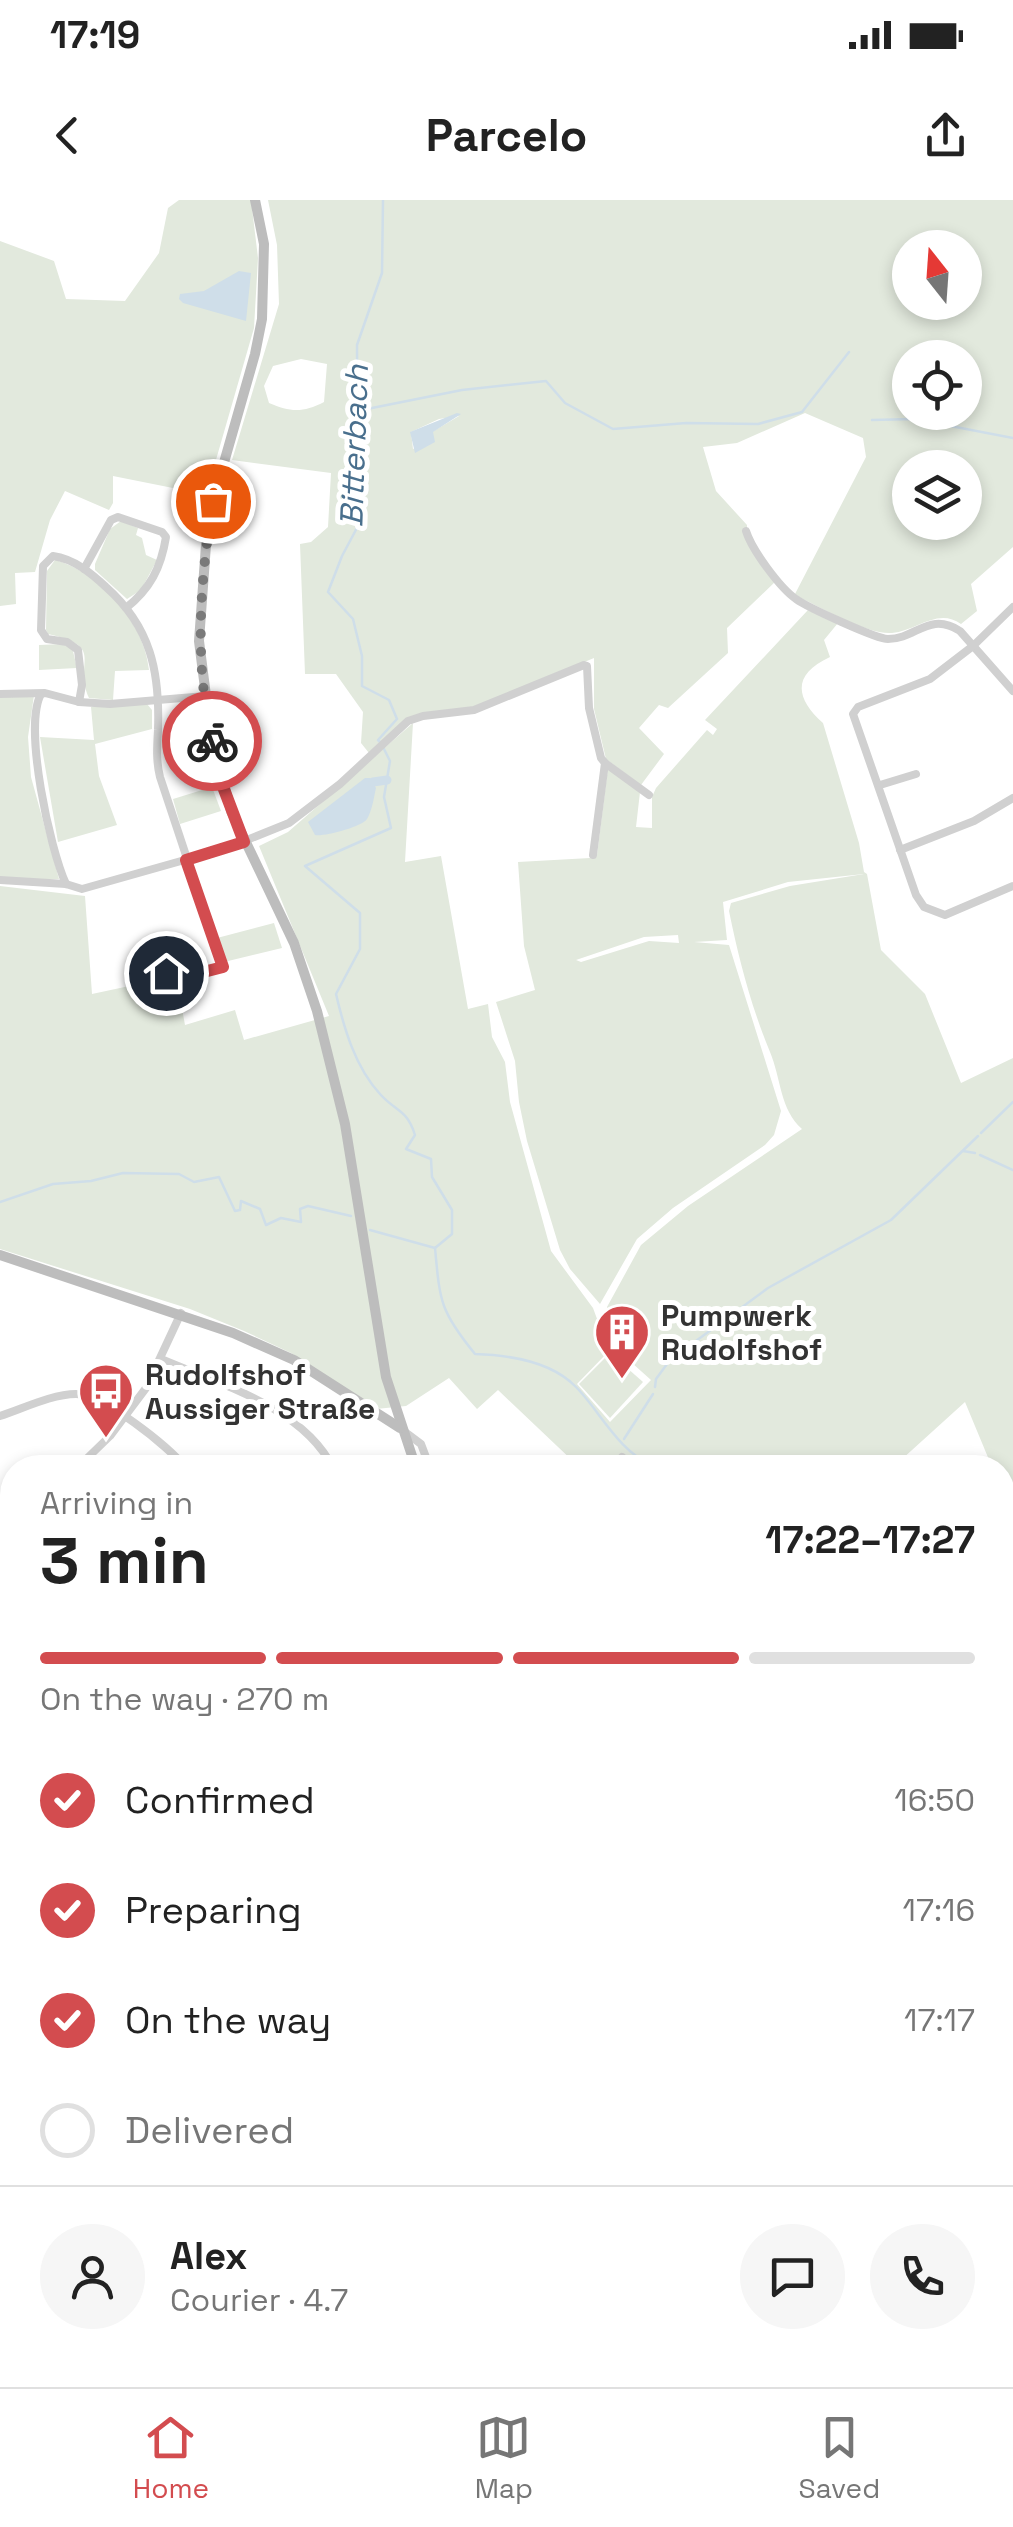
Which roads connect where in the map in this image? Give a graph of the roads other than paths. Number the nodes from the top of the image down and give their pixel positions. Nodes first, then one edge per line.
1 (255, 200) edge
2 (746, 532) dead end
3 (84, 569) junction
4 (1013, 607) edge
5 (126, 608) junction
6 (1013, 622) edge
7 (994, 625) junction
8 (973, 646) junction
9 (1013, 690) edge
10 (0, 694) edge
11 (40, 694) junction
12 (206, 696) junction
13 (156, 700) junction
14 (79, 702) junction
15 (605, 763) junction
16 (916, 774) dead end
17 (880, 786) junction
18 (649, 795) dead end
19 (1013, 798) edge
20 (244, 842) junction
21 (900, 850) junction
22 (593, 856) dead end
23 (186, 860) junction
24 (0, 880) edge
25 (66, 884) junction
26 (1013, 886) edge
27 (166, 973) dead end
28 (0, 1255) edge
29 (181, 1313) junction
30 (161, 1359) junction
31 (0, 1416) edge
32 (125, 1418) junction
33 (400, 1428) junction
34 (89, 1455) edge
35 (174, 1455) edge
36 (323, 1455) edge
37 (411, 1455) edge
38 (425, 1455) edge

1 - 12 main road
2 - 8 street
3 - 5 street
3 - 5 street
3 - 14 street
4 - 7 street
5 - 13 street
6 - 7 street
7 - 8 street
8 - 9 street
8 - 17 street
10 - 11 street
11 - 14 street
11 - 25 street
12 - 13 street
12 - 20 main road
13 - 14 street
13 - 23 street
15 - 18 street
15 - 20 street
15 - 22 street
16 - 17 street
17 - 21 street
19 - 21 street
20 - 23 street
20 - 33 main road
21 - 26 street
23 - 25 street
23 - 27 street
24 - 25 street
28 - 29 main road
29 - 30 street
29 - 33 main road
30 - 32 street
30 - 36 street
31 - 32 street
32 - 34 street
32 - 35 street
33 - 37 main road
33 - 38 street

